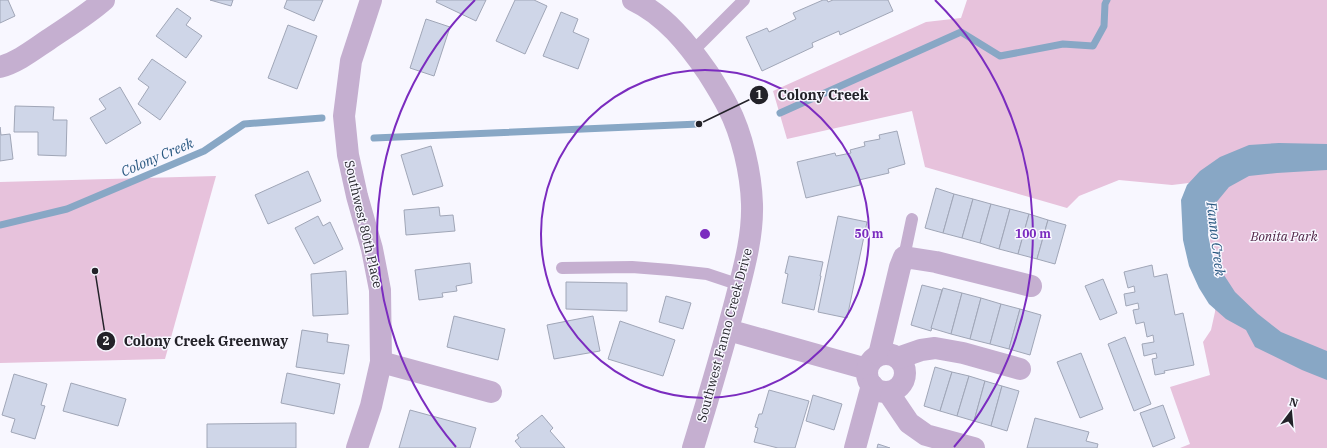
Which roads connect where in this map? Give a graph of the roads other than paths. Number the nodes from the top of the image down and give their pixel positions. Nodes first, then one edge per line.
1 (104, 0) edge
2 (371, 0) edge
3 (633, 0) edge
4 (744, 0) edge
5 (693, 51) junction
6 (0, 67) edge
7 (912, 219) dead end
8 (904, 256) junction
9 (562, 268) dead end
10 (740, 285) junction
11 (1031, 286) dead end
12 (728, 330) junction
13 (381, 362) junction
14 (1020, 369) dead end
15 (881, 372) junction
16 (491, 392) dead end
17 (357, 448) edge
18 (693, 448) edge
19 (855, 448) edge
20 (974, 448) edge

1 - 6 street
2 - 13 street, Southwest 80th Place
3 - 5 street, Southwest Fanno Creek Drive
4 - 5 lane
5 - 10 street, Southwest Fanno Creek Drive
7 - 8 lane
8 - 11 street
8 - 15 street
9 - 10 lane
10 - 12 street, Southwest Fanno Creek Drive
12 - 15 street
12 - 18 street, Southwest Fanno Creek Drive
13 - 16 street
13 - 17 street, Southwest 80th Place
14 - 15 street
15 - 19 street
15 - 20 street

